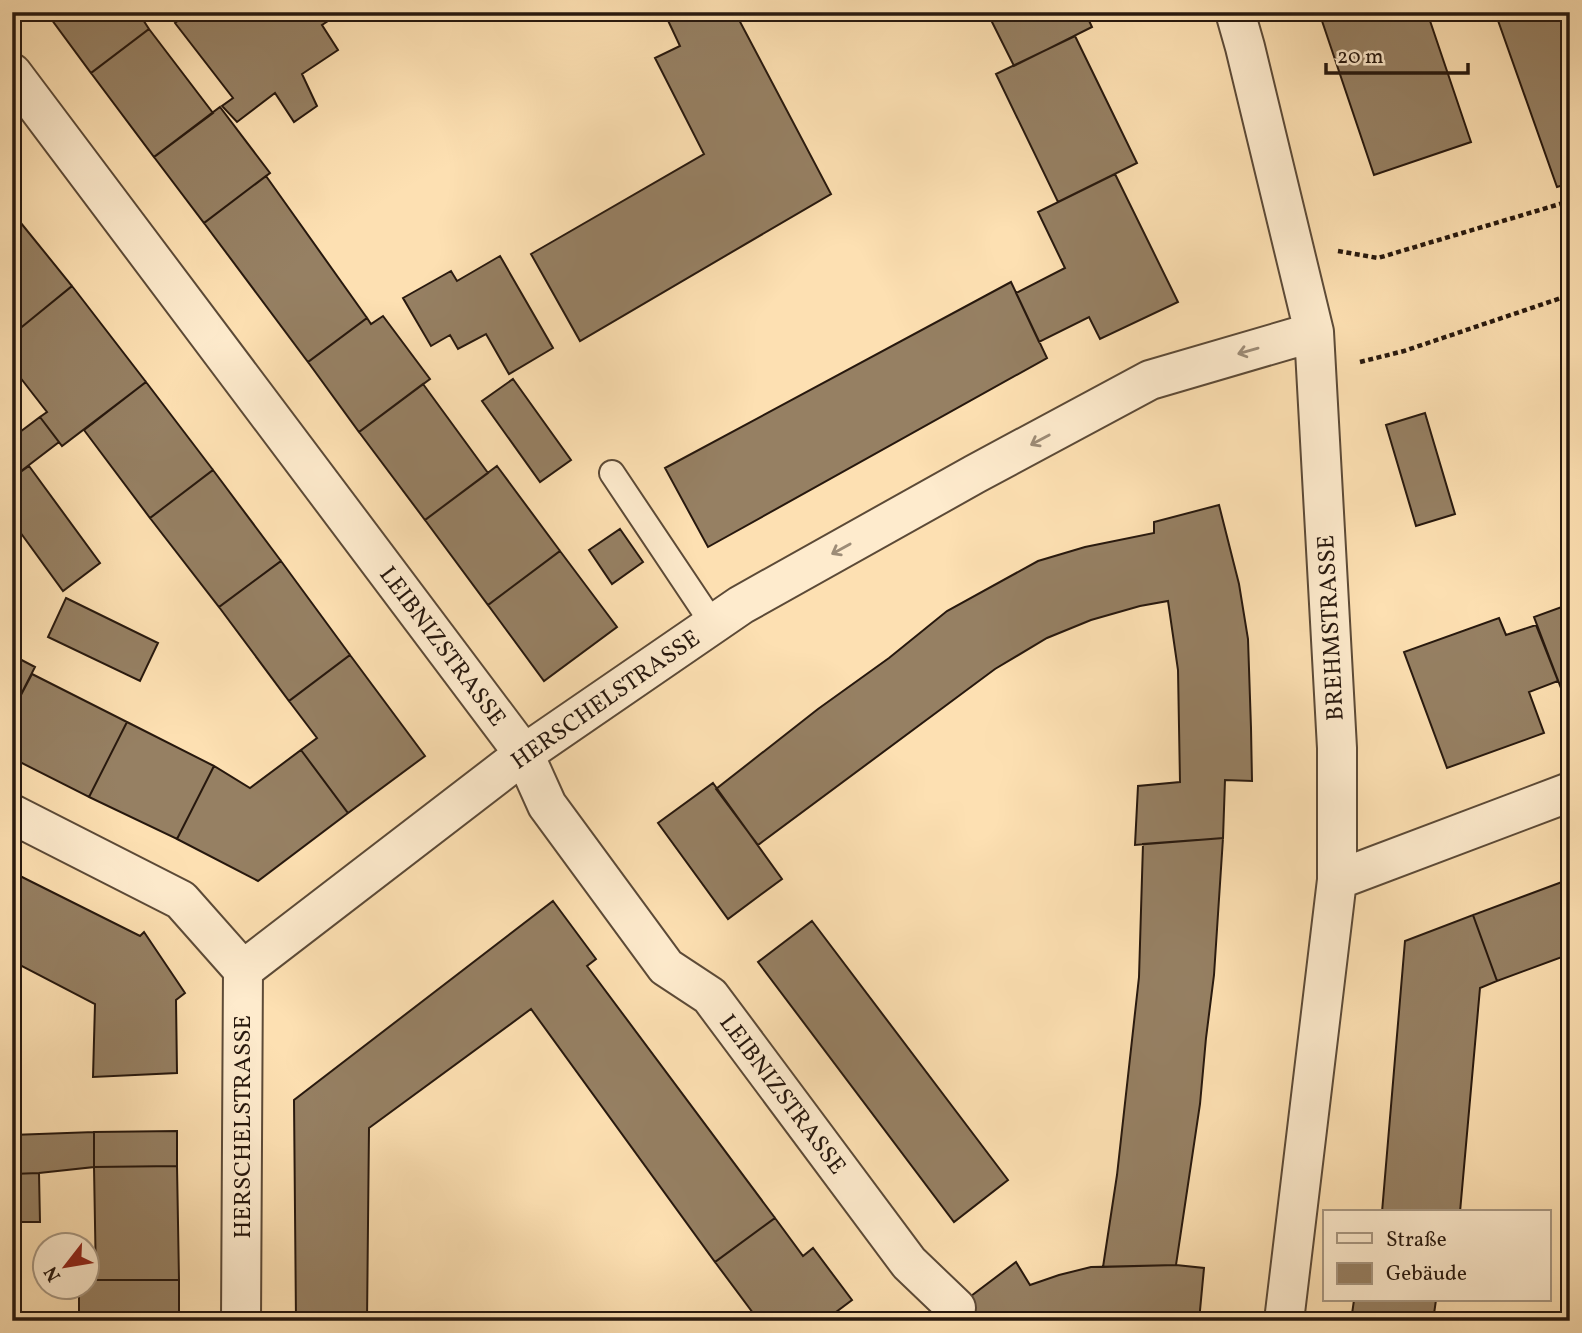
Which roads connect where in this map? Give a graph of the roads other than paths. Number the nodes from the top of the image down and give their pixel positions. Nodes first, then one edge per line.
1 (1235, 12) edge
2 (12, 73) edge
3 (1314, 332) junction
4 (612, 473) dead end
5 (713, 624) junction
6 (524, 754) junction
7 (1570, 792) edge
8 (12, 814) edge
9 (1337, 880) junction
10 (243, 970) junction
11 (956, 1308) dead end
12 (241, 1321) edge
13 (1284, 1321) edge

1 - 3 street, BREHMSTRASSE
2 - 6 street, LEIBNIZSTRASSE
3 -> 5 street, HERSCHELSTRASSE
3 - 9 street, BREHMSTRASSE
4 - 5 lane
5 - 6 street, HERSCHELSTRASSE
6 - 10 street, HERSCHELSTRASSE
6 - 11 street, LEIBNIZSTRASSE
7 - 9 street
8 - 10 street
9 - 13 street, BREHMSTRASSE
10 - 12 street, HERSCHELSTRASSE

